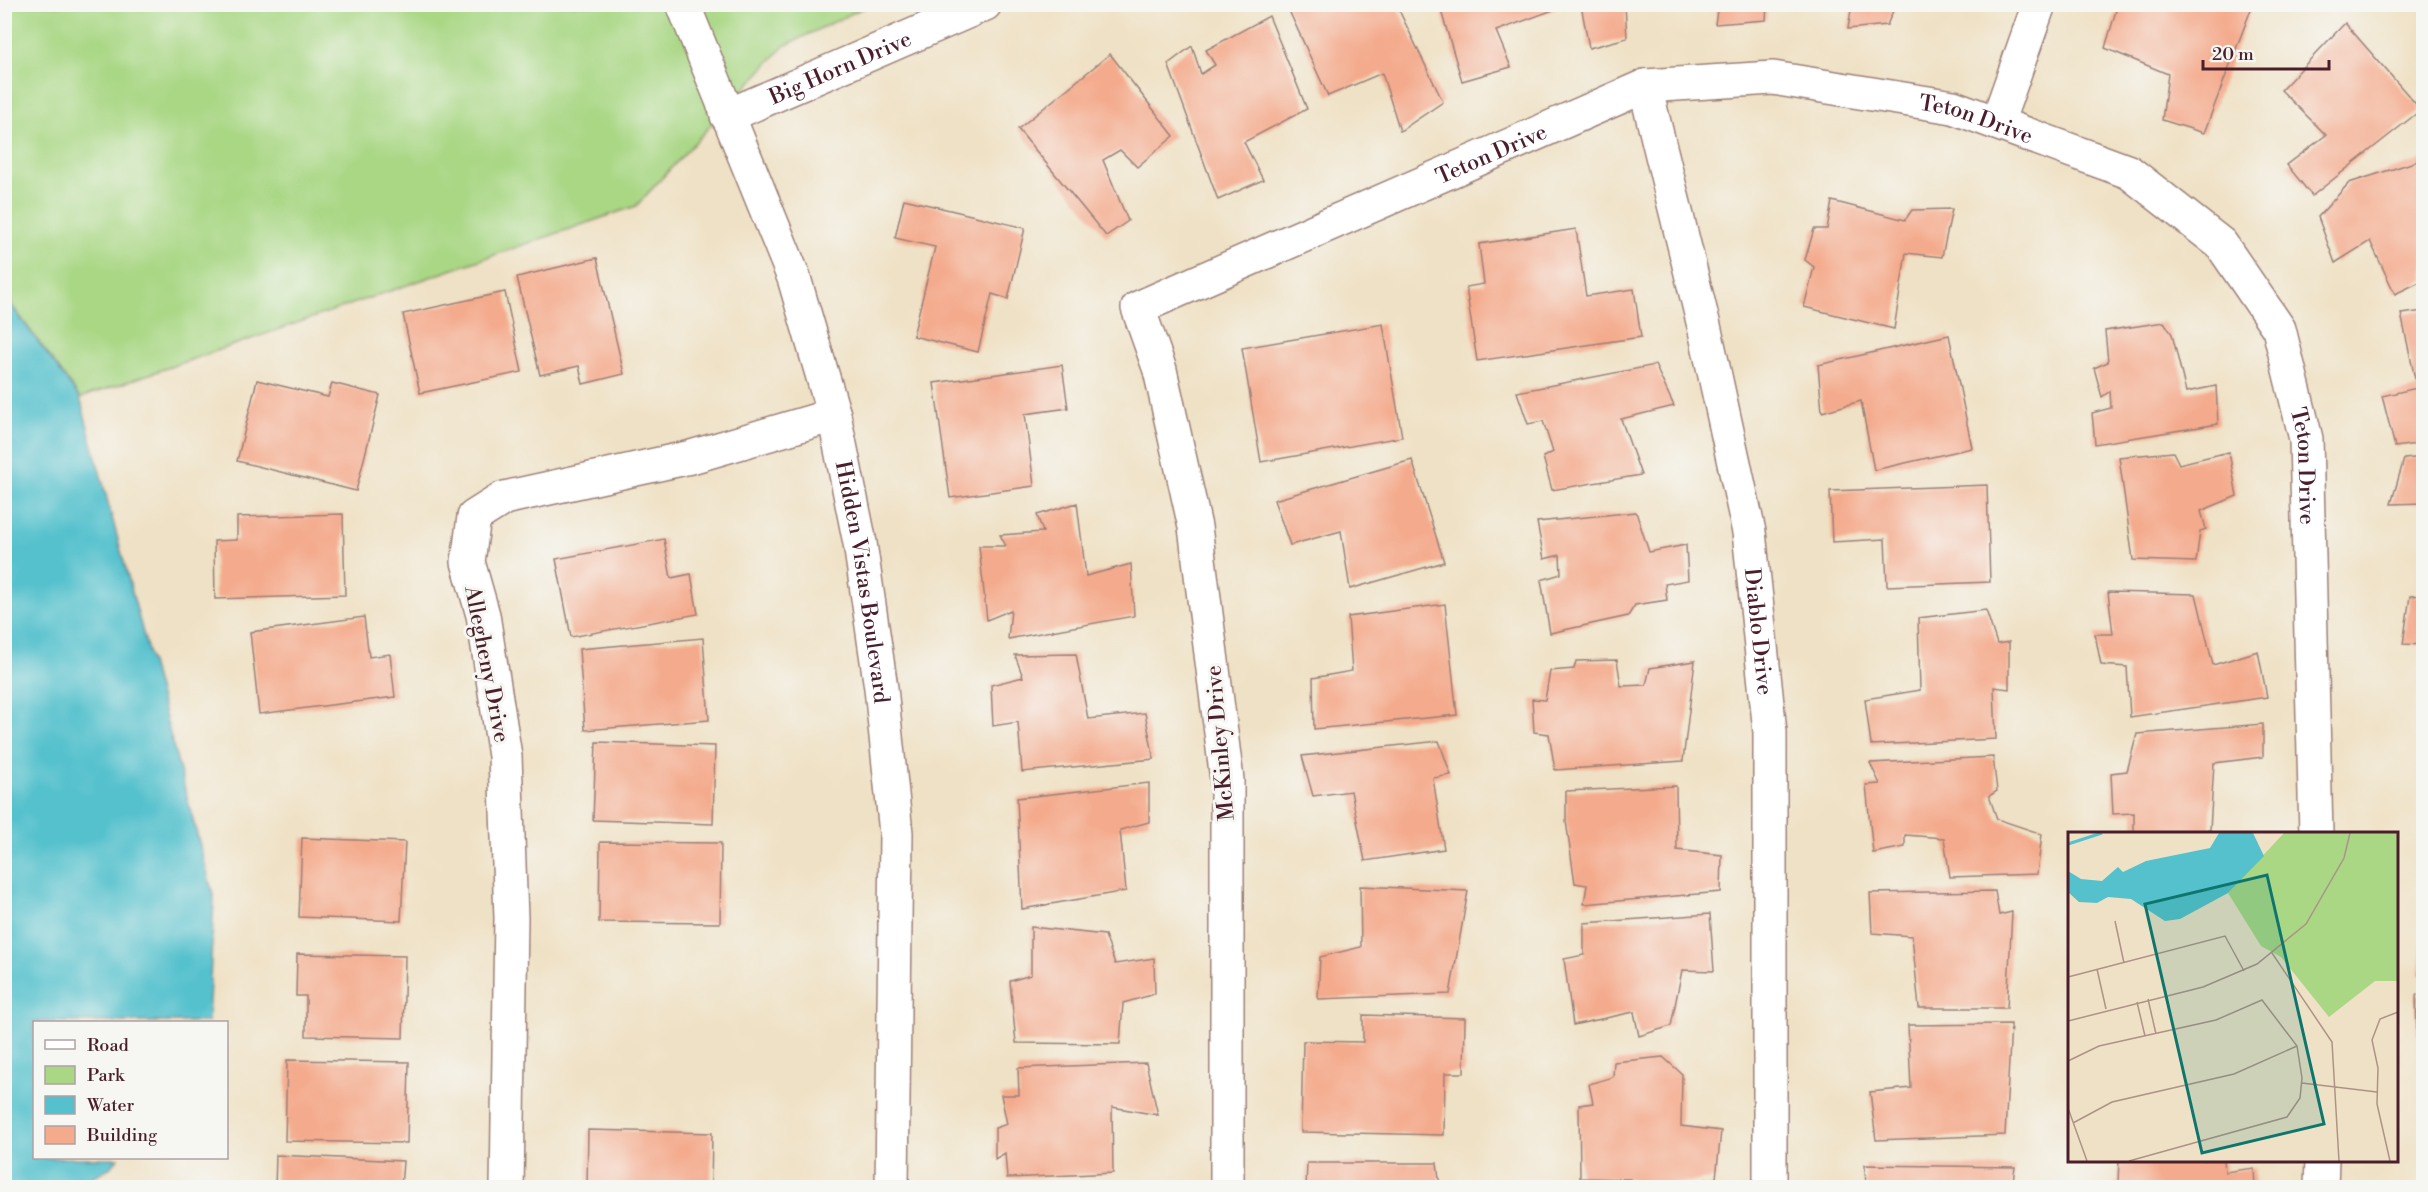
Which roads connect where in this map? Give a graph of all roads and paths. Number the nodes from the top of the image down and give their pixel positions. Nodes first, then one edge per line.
1 (683, 4) edge
2 (985, 4) edge
3 (2039, 4) edge
4 (1646, 86) junction
5 (727, 116) junction
6 (1997, 123) junction
7 (1138, 308) joint
8 (834, 415) junction
9 (2316, 832) edge
10 (2322, 1162) edge
11 (507, 1188) edge
12 (892, 1188) edge
13 (1227, 1188) edge
14 (1770, 1188) edge
15 (2321, 1188) edge

1 - 5 street, Hidden Vistas Boulevard
2 - 5 street, Big Horn Drive
3 - 6 street
4 - 6 street, Teton Drive
4 - 7 street, Teton Drive
4 - 14 street, Diablo Drive
5 - 8 street, Hidden Vistas Boulevard
6 - 9 street, Teton Drive
7 - 13 street, McKinley Drive
8 - 11 street, Allegheny Drive
8 - 12 street, Hidden Vistas Boulevard
10 - 15 street

